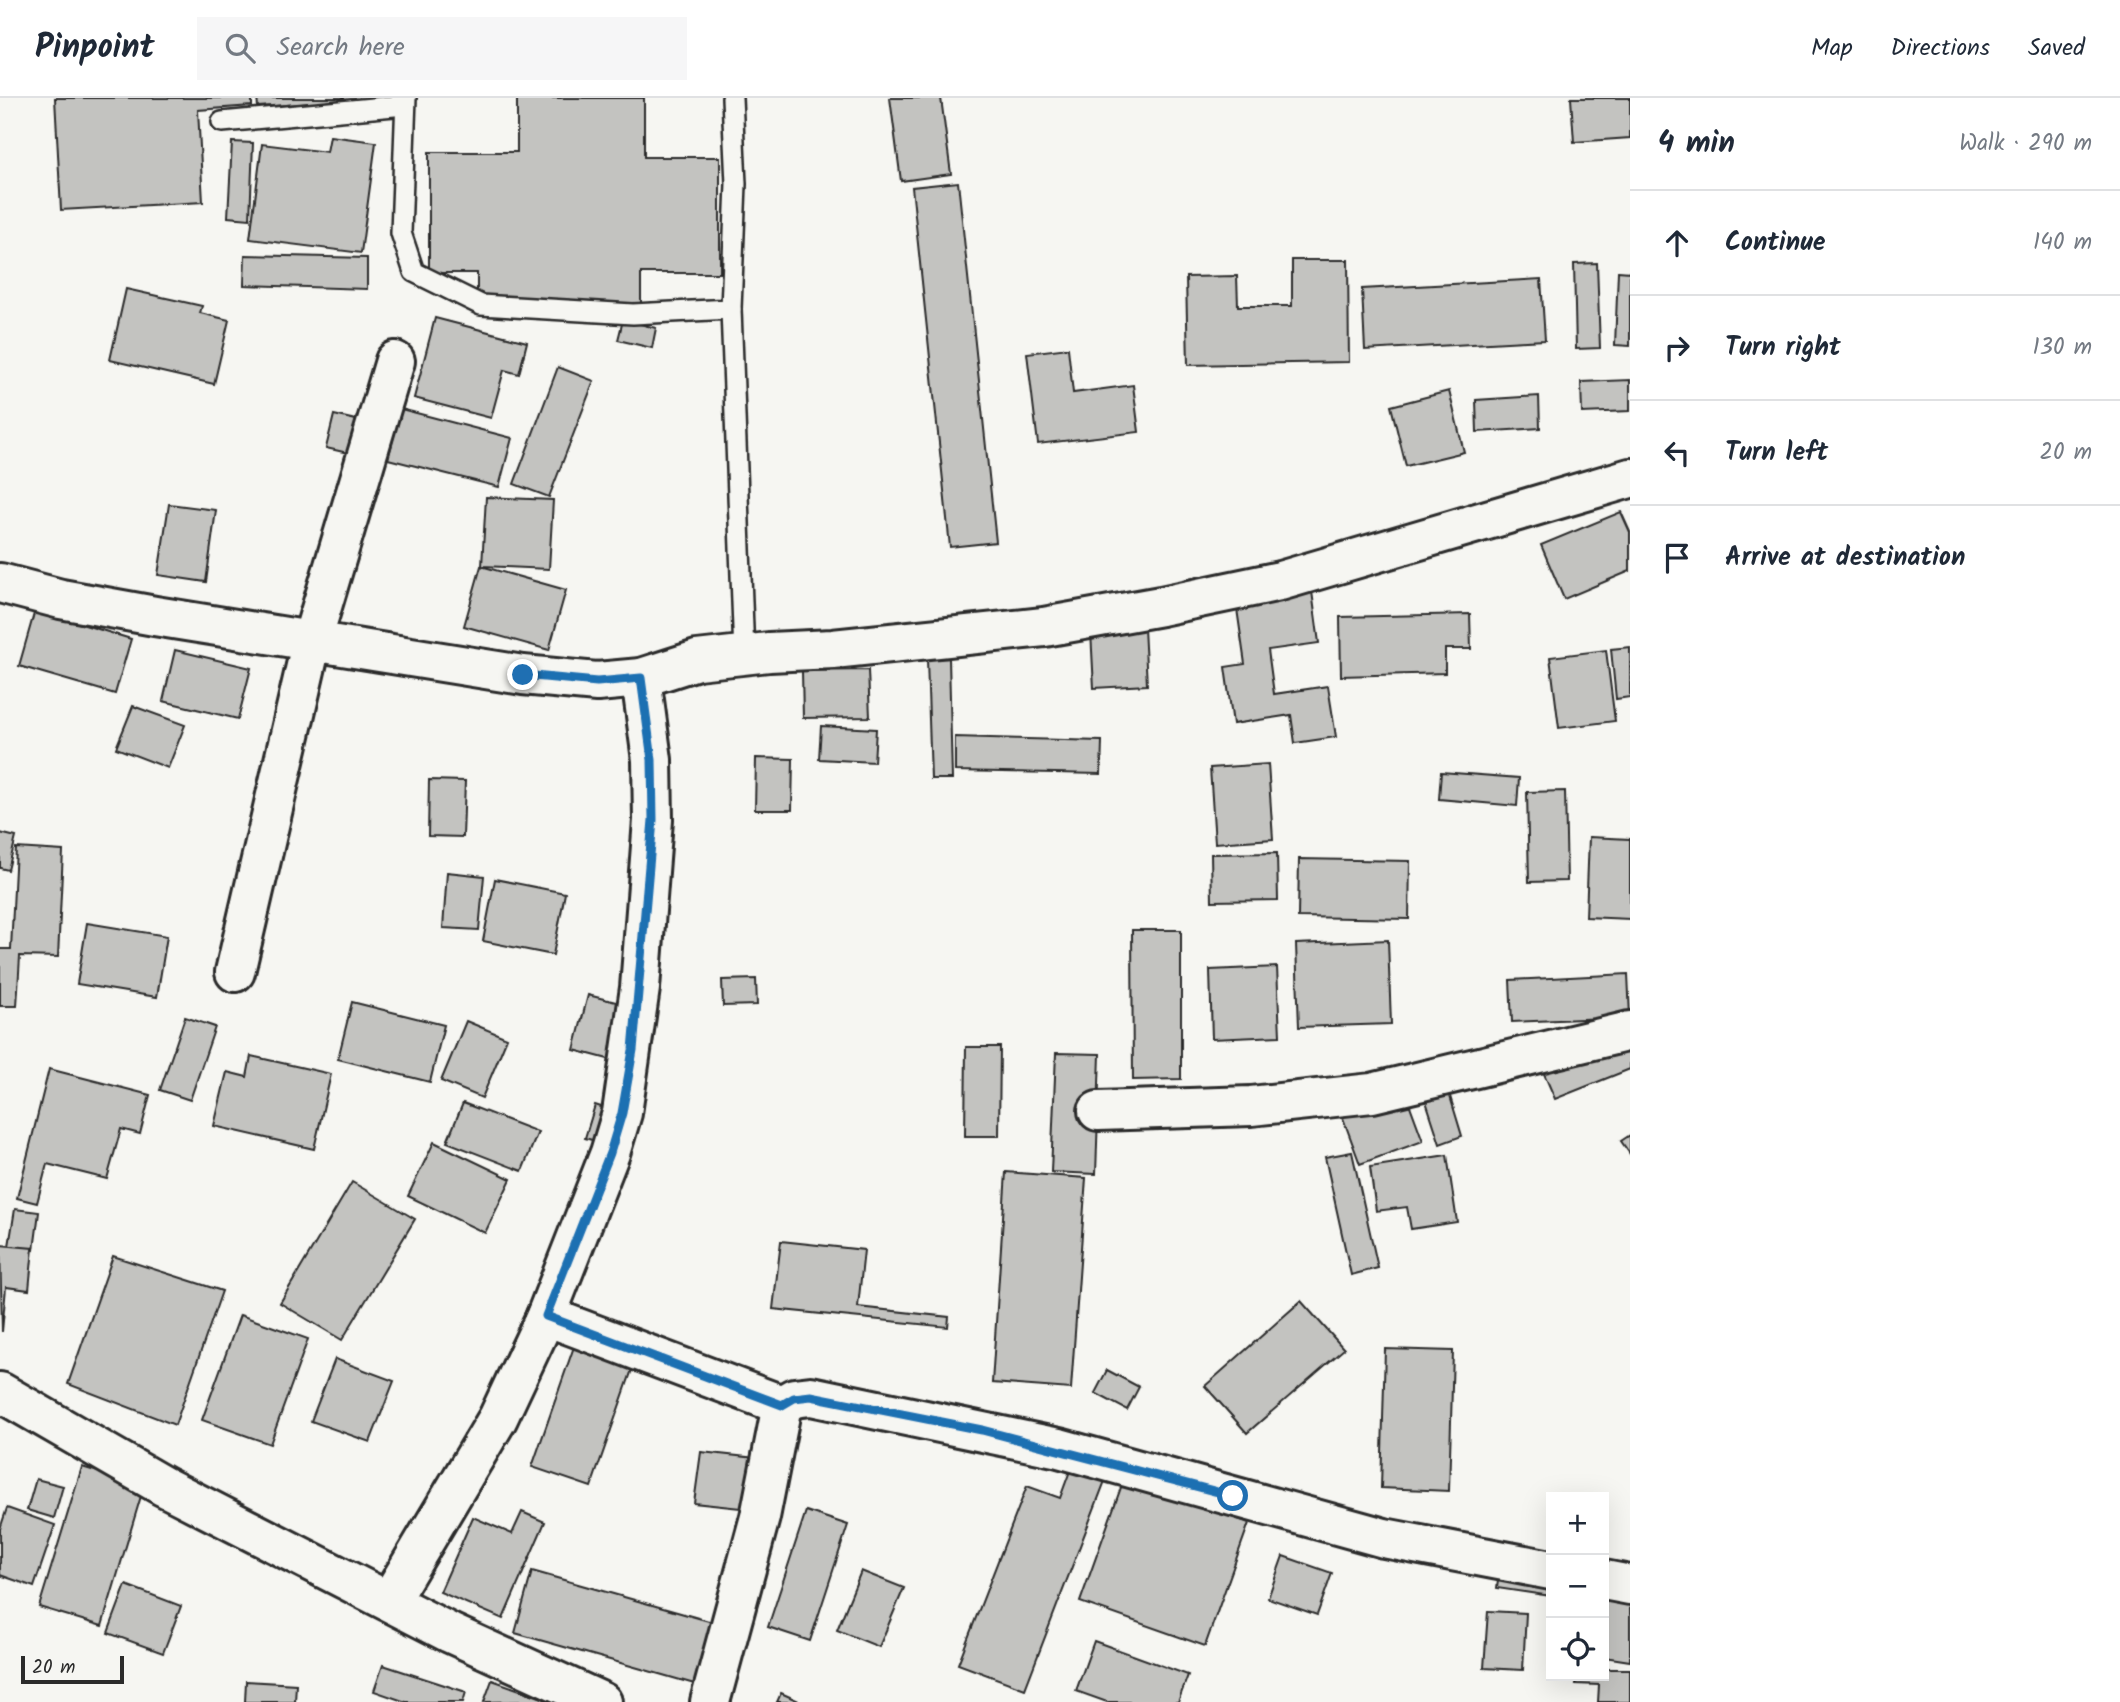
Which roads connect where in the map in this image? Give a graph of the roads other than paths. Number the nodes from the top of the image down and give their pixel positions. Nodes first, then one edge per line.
1 (732, 98) edge
2 (405, 102) edge
3 (222, 122) dead end
4 (731, 309) junction
5 (395, 361) dead end
6 (1630, 478) edge
7 (0, 583) edge
8 (312, 640) junction
9 (744, 655) junction
10 (641, 678) junction
11 (235, 972) dead end
12 (1630, 1031) edge
13 (1098, 1111) dead end
14 (546, 1316) junction
15 (0, 1392) edge
16 (782, 1405) junction
17 (1546, 1569) edge
18 (1609, 1581) edge
19 (1630, 1585) edge
20 (389, 1601) junction
21 (602, 1702) edge
22 (710, 1702) edge

1 - 4 lane
2 - 3 lane
2 - 4 lane
4 - 9 lane
5 - 8 street
6 - 9 street
7 - 8 street
8 - 10 street
8 - 11 street
9 - 10 street
10 - 14 street
12 - 13 street
14 - 16 street
14 - 20 street
15 - 20 street
16 - 17 street
16 - 22 street
18 - 19 street
20 - 21 street

